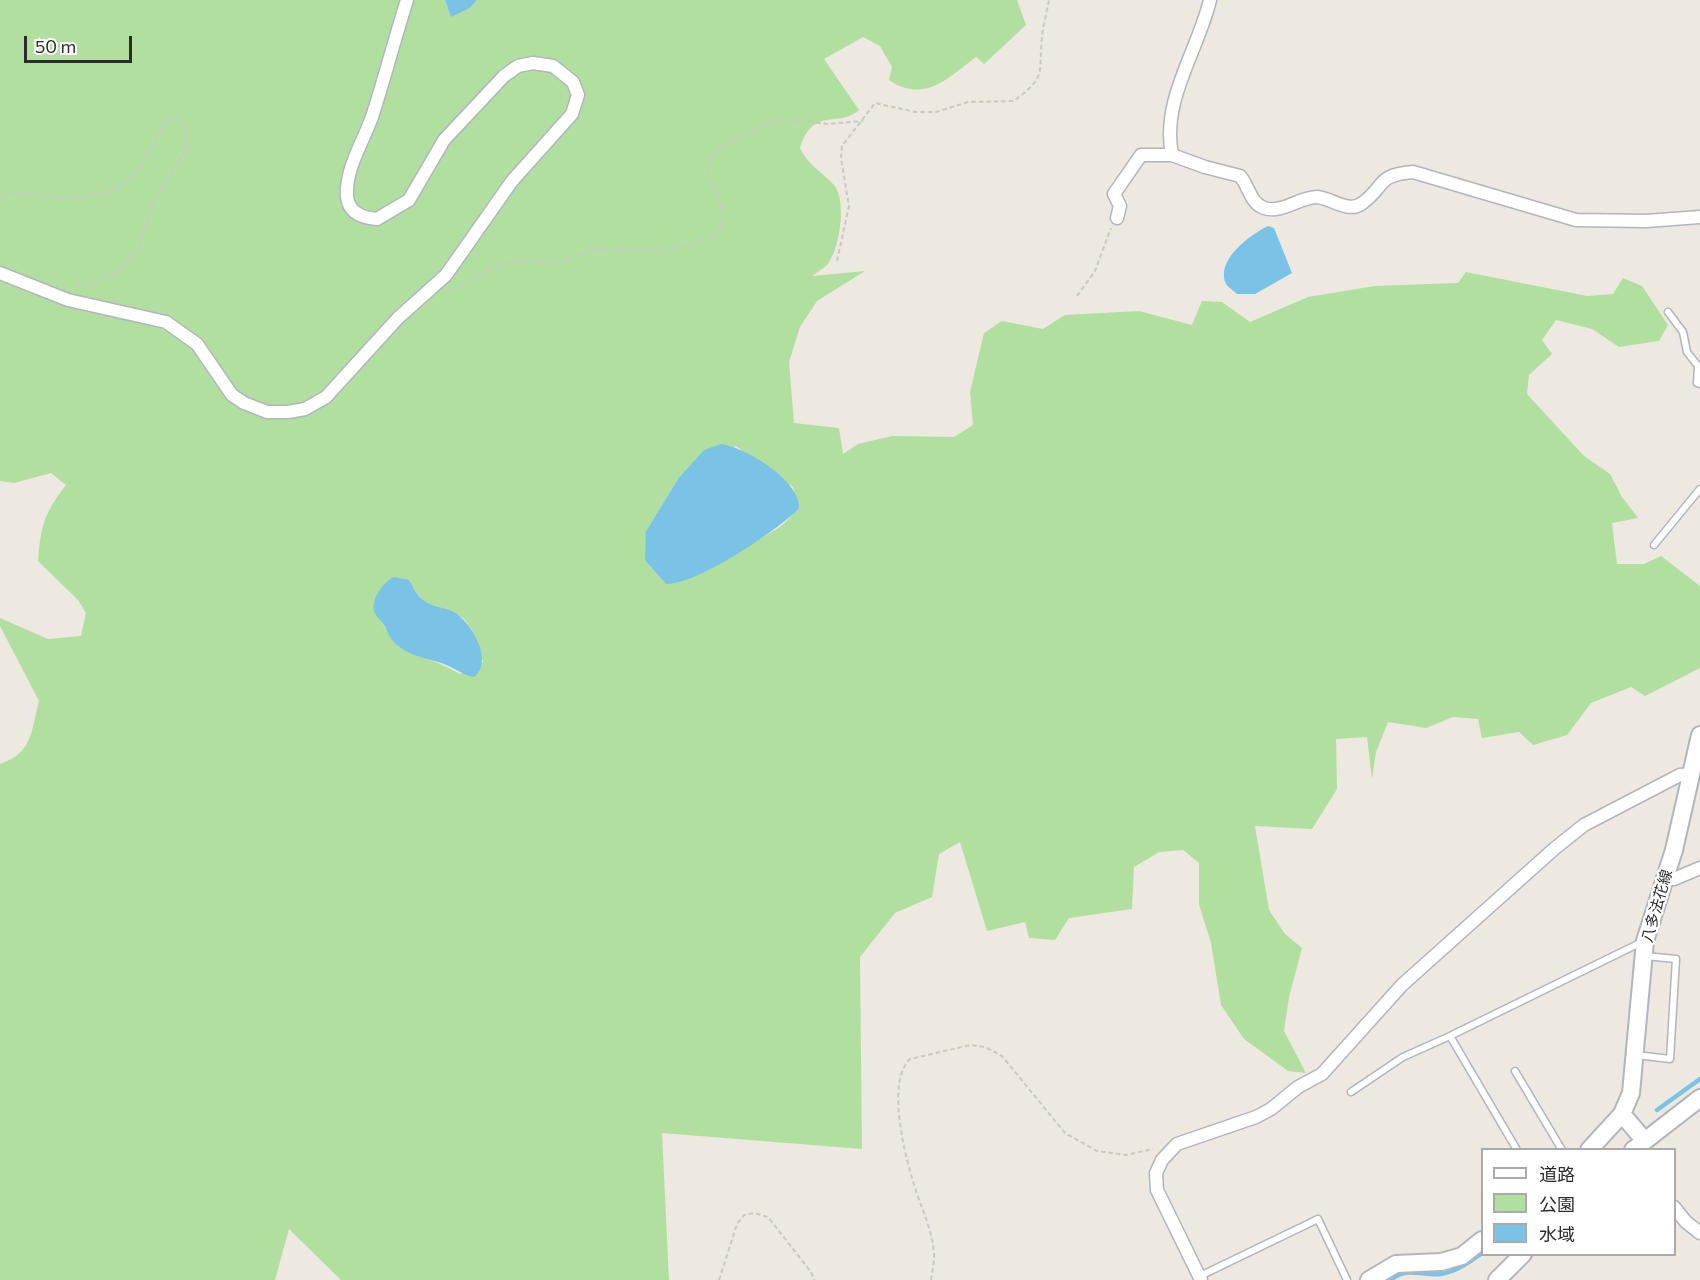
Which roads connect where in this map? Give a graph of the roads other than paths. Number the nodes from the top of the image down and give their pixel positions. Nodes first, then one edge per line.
1 (407, 0) edge
2 (1210, 0) edge
3 (1172, 154) junction
4 (1700, 217) edge
5 (1117, 218) road end
6 (0, 273) edge
7 (1668, 312) dead end
8 (1700, 384) edge
9 (1700, 489) edge
10 (1654, 545) dead end
11 (1700, 735) edge
12 (1691, 774) junction
13 (1700, 868) edge
14 (1663, 878) junction
15 (1645, 949) junction
16 (1450, 1036) junction
17 (1636, 1055) junction
18 (1515, 1071) dead end
19 (1351, 1092) dead end
20 (1700, 1098) edge
21 (1636, 1134) edge
22 (1516, 1148) edge
23 (1561, 1148) edge
24 (1592, 1148) edge
25 (1676, 1210) edge
26 (1700, 1233) edge
27 (1481, 1241) edge
28 (1521, 1256) edge
29 (1200, 1278) edge
30 (1347, 1280) edge
31 (1369, 1280) edge
32 (1497, 1280) edge

1 - 6 street
2 - 3 street
3 - 4 street
3 - 5 street
7 - 8 lane
9 - 10 lane
11 - 12 main road, 八多法花線
12 - 14 main road, 八多法花線
12 - 29 street
13 - 14 street
14 - 15 main road, 八多法花線
15 - 16 lane
15 - 17 main road, 八多法花線
15 - 17 lane
16 - 19 lane
16 - 22 lane
17 - 21 main road, 八多法花線
18 - 23 lane
20 - 21 main road, 八多法花線
21 - 24 main road, 八多法花線
25 - 26 street
27 - 31 main road
28 - 32 main road
29 - 30 lane

